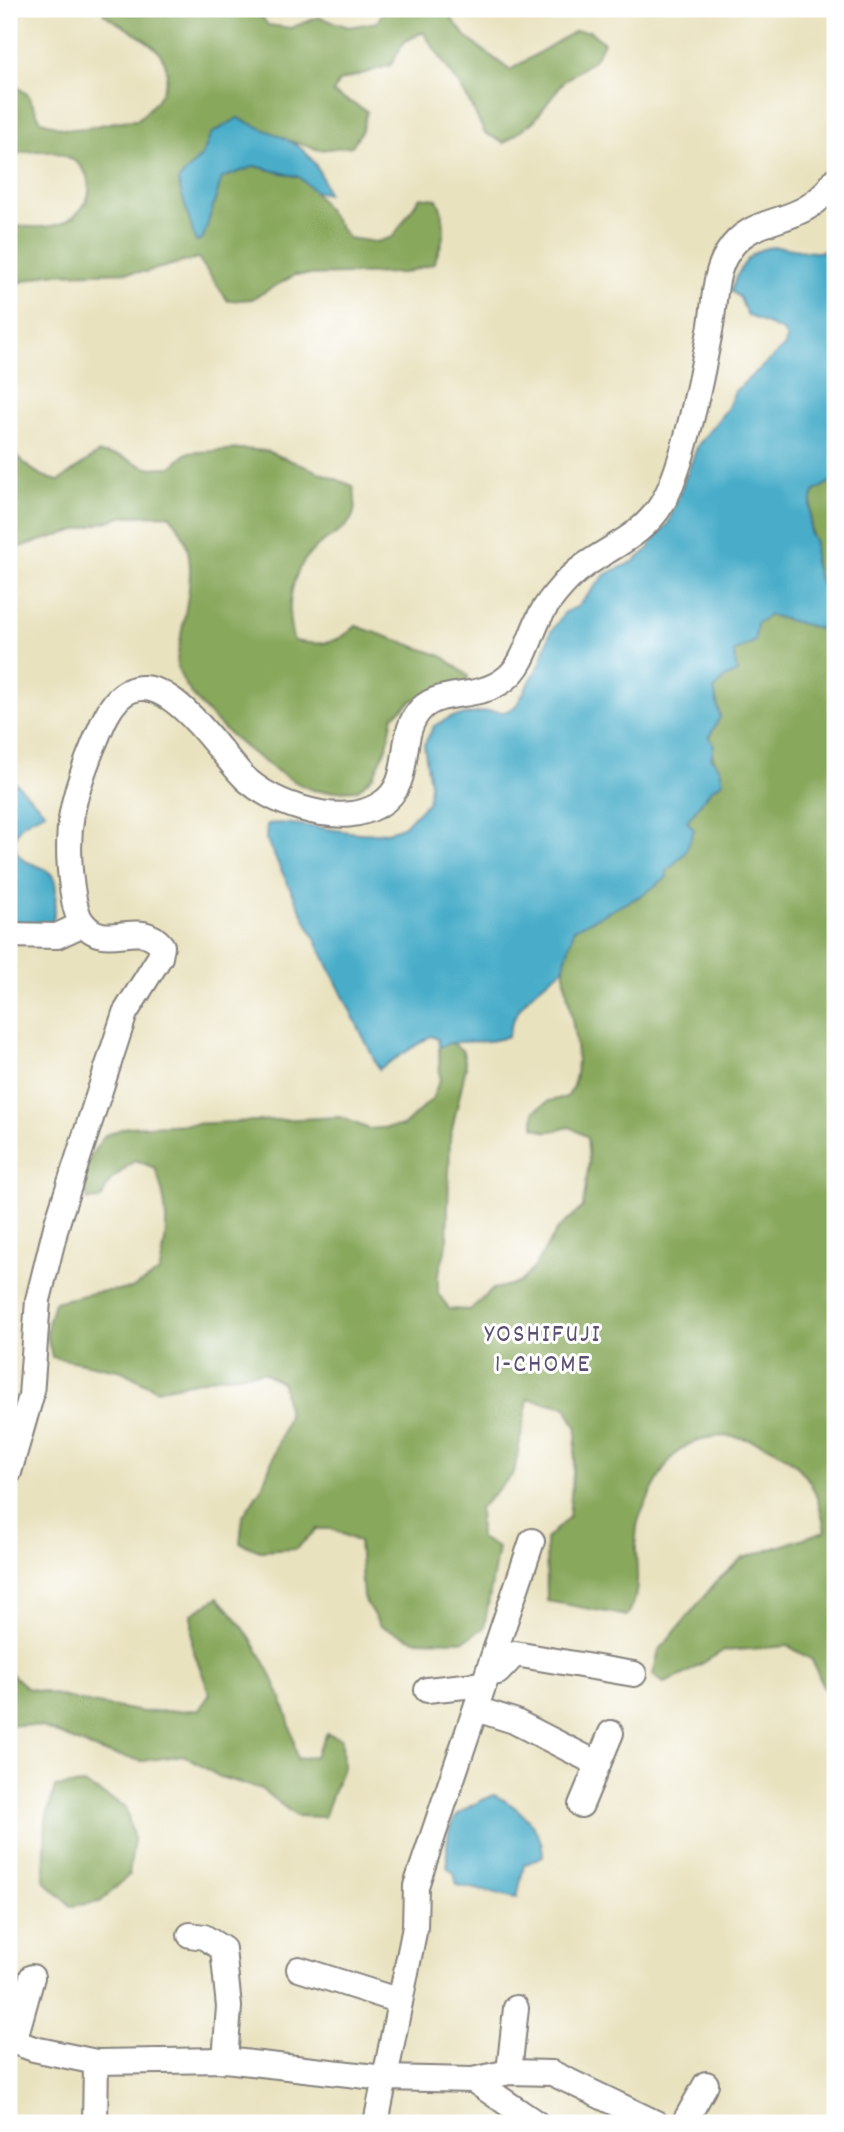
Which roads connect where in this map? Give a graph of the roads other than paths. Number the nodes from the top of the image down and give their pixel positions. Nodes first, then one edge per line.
1 (835, 180) edge
2 (83, 924) junction
3 (9, 934) edge
4 (9, 1472) edge
5 (532, 1541) dead end
6 (634, 1674) dead end
7 (486, 1679) junction
8 (427, 1690) dead end
9 (476, 1709) junction
10 (611, 1733) dead end
11 (598, 1764) junction
12 (581, 1805) dead end
13 (190, 1936) dead end
14 (299, 1969) dead end
15 (32, 1976) dead end
16 (400, 2001) junction
17 (516, 2008) dead end
18 (11, 2041) edge
19 (225, 2060) junction
20 (96, 2062) junction
21 (509, 2072) junction
22 (384, 2078) junction
23 (473, 2080) junction
24 (706, 2084) dead end
25 (496, 2097) junction
26 (95, 2123) edge
27 (376, 2123) edge
28 (495, 2123) edge
29 (536, 2123) edge
30 (656, 2123) edge
31 (684, 2123) edge

1 - 2 street
2 - 3 street
2 - 4 street
5 - 7 street
6 - 7 street
7 - 8 street
7 - 9 street
9 - 11 street
9 - 16 street
10 - 11 street
11 - 12 street
13 - 19 street
14 - 16 street
15 - 18 street
16 - 22 street
17 - 21 street
18 - 20 street
19 - 20 street
19 - 22 street
20 - 26 street
21 - 23 street
21 - 30 street
22 - 23 street
22 - 27 street
23 - 25 street
24 - 31 street
25 - 28 street
25 - 29 street

